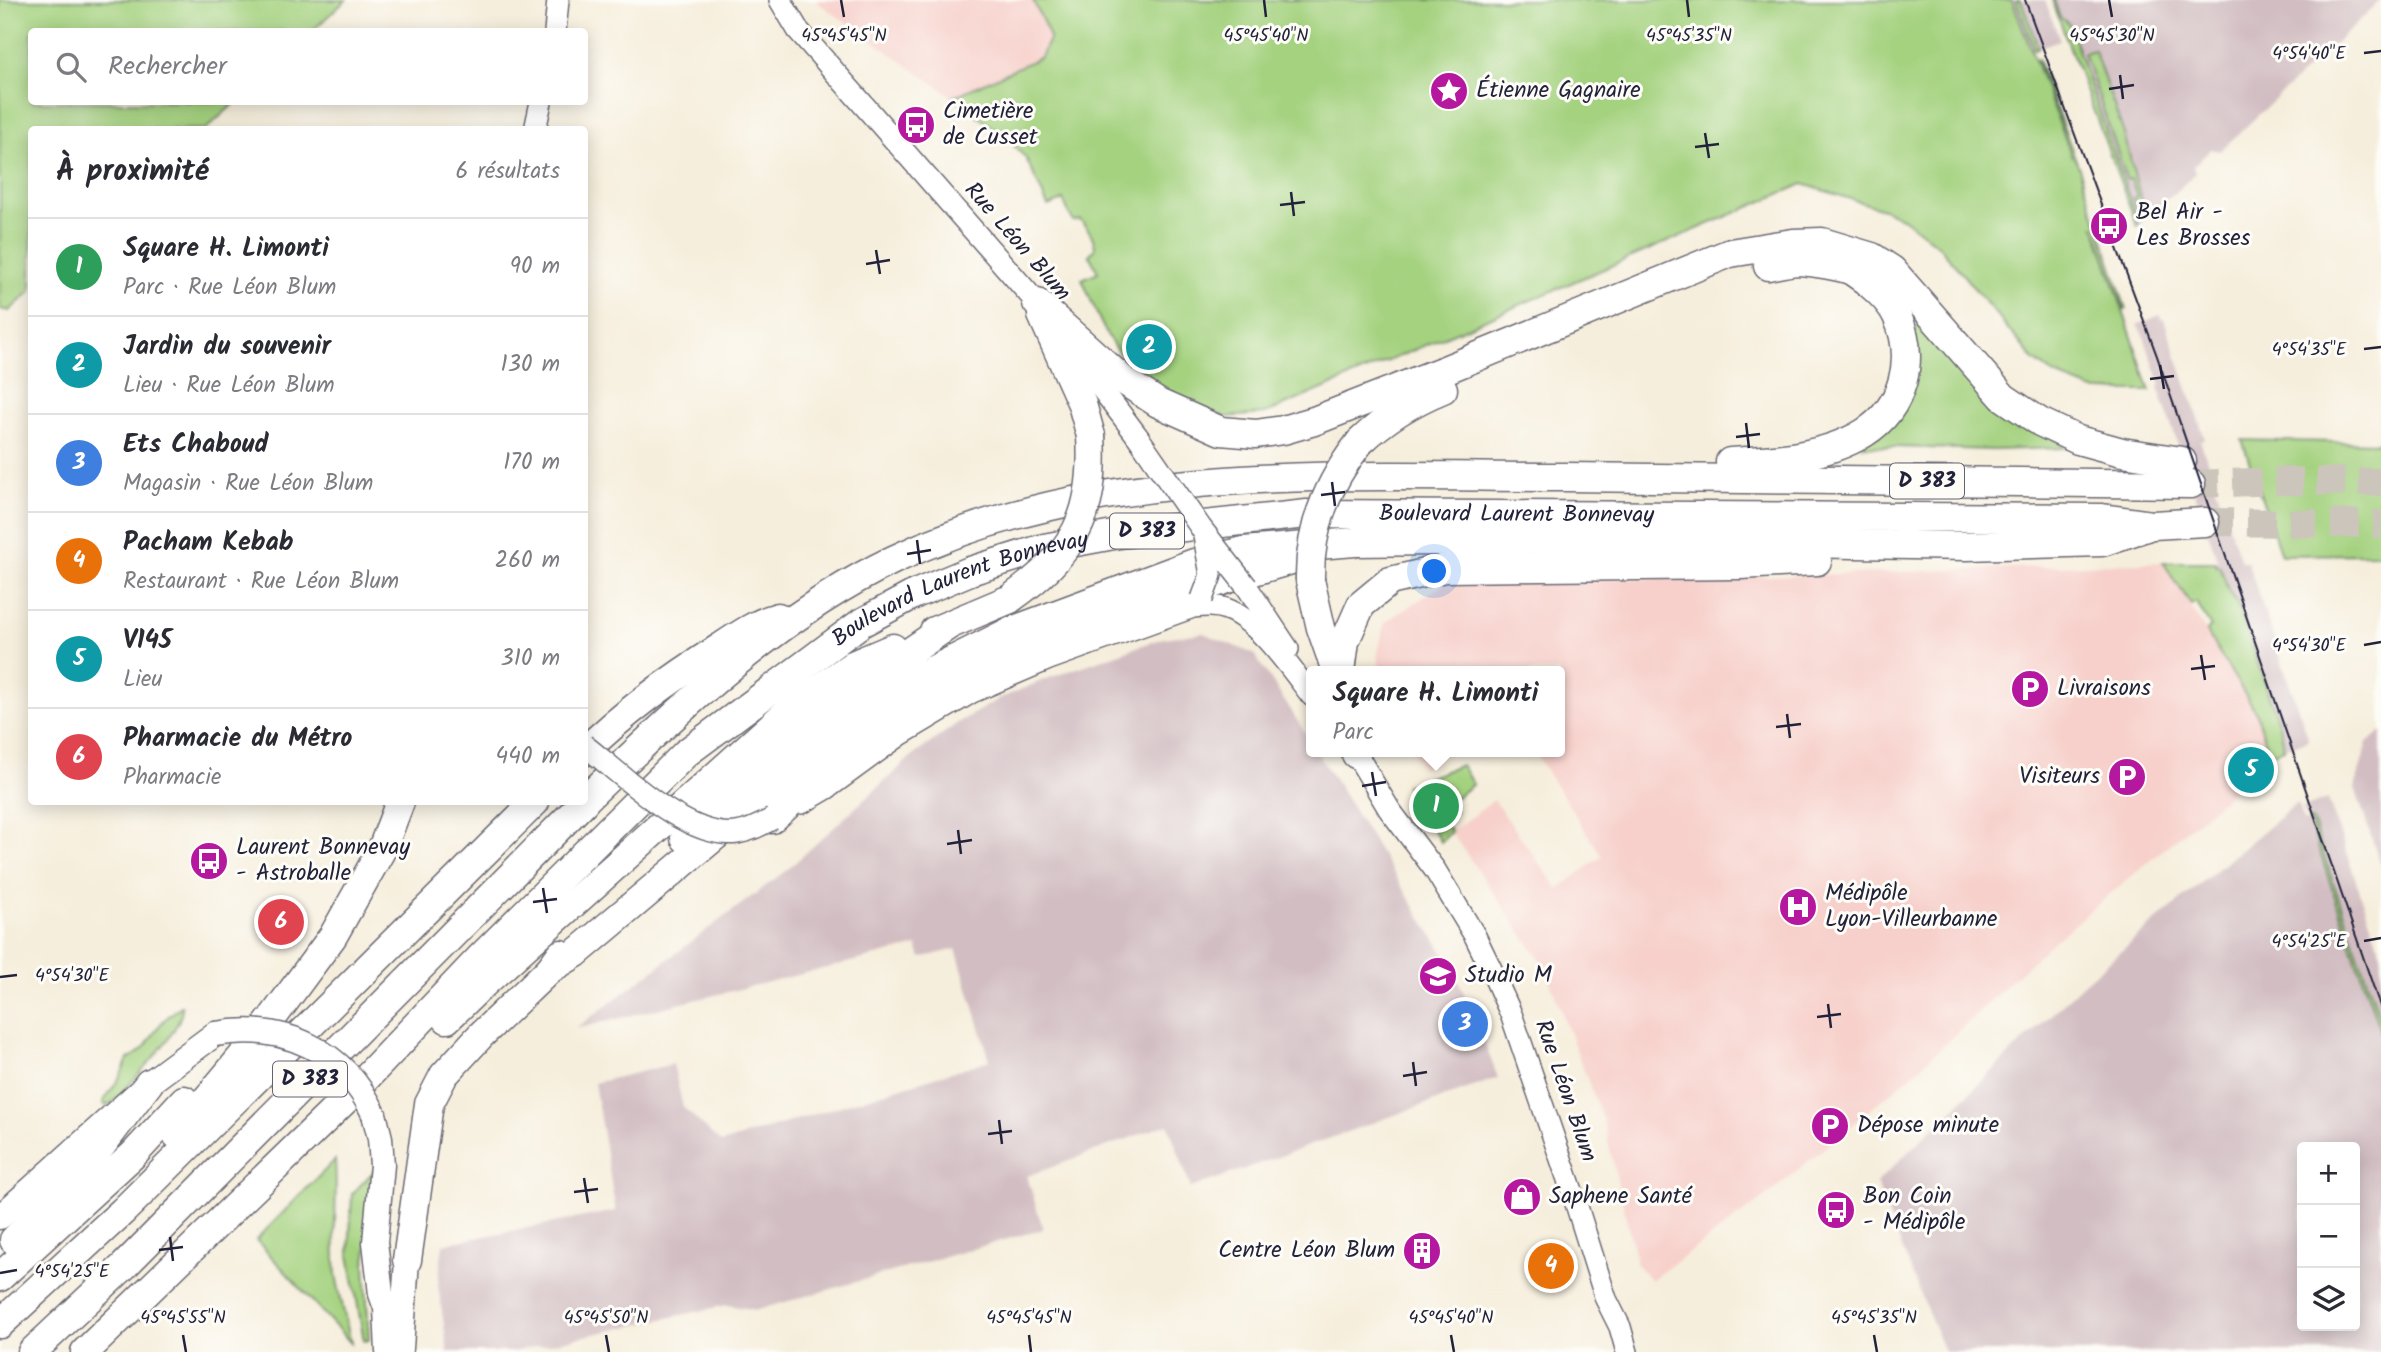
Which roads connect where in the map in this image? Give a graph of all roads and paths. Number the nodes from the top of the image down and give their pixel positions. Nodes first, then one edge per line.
1 (558, 0) edge
2 (780, 0) edge
3 (555, 28) edge
4 (540, 105) edge
5 (549, 105) edge
6 (536, 126) edge
7 (547, 126) edge
8 (1037, 303) junction
9 (1664, 478) junction
10 (2205, 522) tunnel mouth
11 (2152, 525) junction
12 (1201, 527) junction
13 (1355, 542) junction
14 (1898, 546) junction
15 (1198, 603) junction
16 (804, 610) junction
17 (949, 625) junction
18 (1337, 666) edge
19 (1340, 666) edge
20 (1306, 677) edge
21 (1306, 689) edge
22 (588, 748) edge
23 (588, 749) edge
24 (1359, 757) edge
25 (588, 797) edge
26 (399, 805) edge
27 (532, 805) edge
28 (580, 805) edge
29 (772, 819) junction
30 (550, 969) junction
31 (274, 1013) junction
32 (149, 1083) junction
33 (345, 1100) junction
34 (123, 1211) junction
35 (0, 1217) edge
36 (0, 1252) edge
37 (407, 1260) joint
38 (0, 1276) edge
39 (0, 1324) edge
40 (32, 1352) edge
41 (85, 1352) edge
42 (388, 1352) edge
43 (401, 1352) edge
44 (1627, 1352) edge

1 - 3 main road
2 - 8 main road, Rue Léon Blum
4 - 6 main road
5 - 7 main road
8 - 9 highway, Boulevard Laurent Bonnevay / D 383
8 - 12 main road, Rue Léon Blum, bridge
8 - 17 highway, bridge
9 - 16 highway, Boulevard Laurent Bonnevay / D 383
9 - 18 highway, bridge
10 - 11 highway, Boulevard Laurent Bonnevay / D 383
11 - 14 highway
11 - 33 highway, Boulevard Laurent Bonnevay / D 383
12 - 15 main road, Rue Léon Blum, bridge
12 - 20 main road, Rue Léon Blum, bridge
13 - 14 highway
13 - 29 highway
13 - 30 highway
14 - 19 highway
15 - 21 main road
15 - 29 main road
16 - 23 highway
16 - 25 highway, Boulevard Laurent Bonnevay / D 383
17 - 30 highway
17 - 33 highway
22 - 29 main road, bridge
24 - 44 main road, Rue Léon Blum
26 - 31 highway
27 - 34 highway
28 - 40 highway, Boulevard Laurent Bonnevay / D 383
30 - 37 highway
31 - 34 highway
31 - 38 highway
32 - 35 main road
32 - 36 highway
32 - 42 main road, bridge
33 - 41 highway, Boulevard Laurent Bonnevay / D 383
34 - 39 highway
37 - 43 main road

